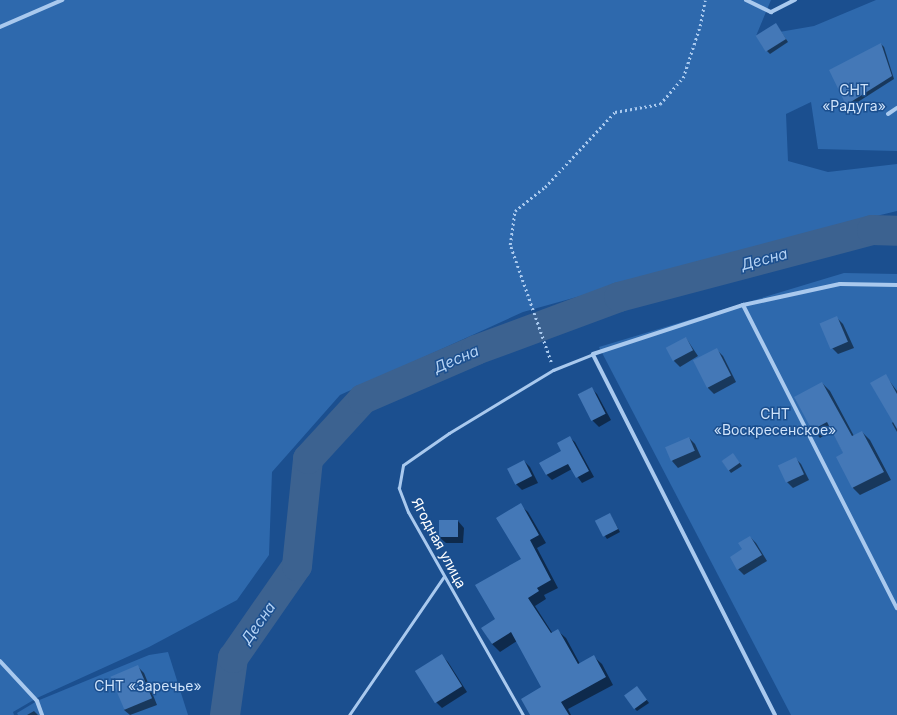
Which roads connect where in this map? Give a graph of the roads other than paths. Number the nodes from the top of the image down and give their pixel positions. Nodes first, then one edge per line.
1 (62, 0) edge
2 (746, 0) edge
3 (795, 0) edge
4 (0, 27) edge
5 (897, 108) edge
6 (888, 114) dead end
7 (897, 285) edge
8 (743, 305) junction
9 (593, 354) junction
10 (444, 576) junction
11 (897, 608) edge
12 (0, 661) edge
13 (42, 715) edge
14 (349, 715) edge
15 (523, 715) edge
16 (775, 715) edge

1 - 4 street
2 - 3 street
5 - 6 street
7 - 8 street
8 - 9 street
8 - 11 street
9 - 10 lane, Ягодная улица
9 - 16 street
10 - 14 lane
10 - 15 lane, Ягодная улица
12 - 13 street

